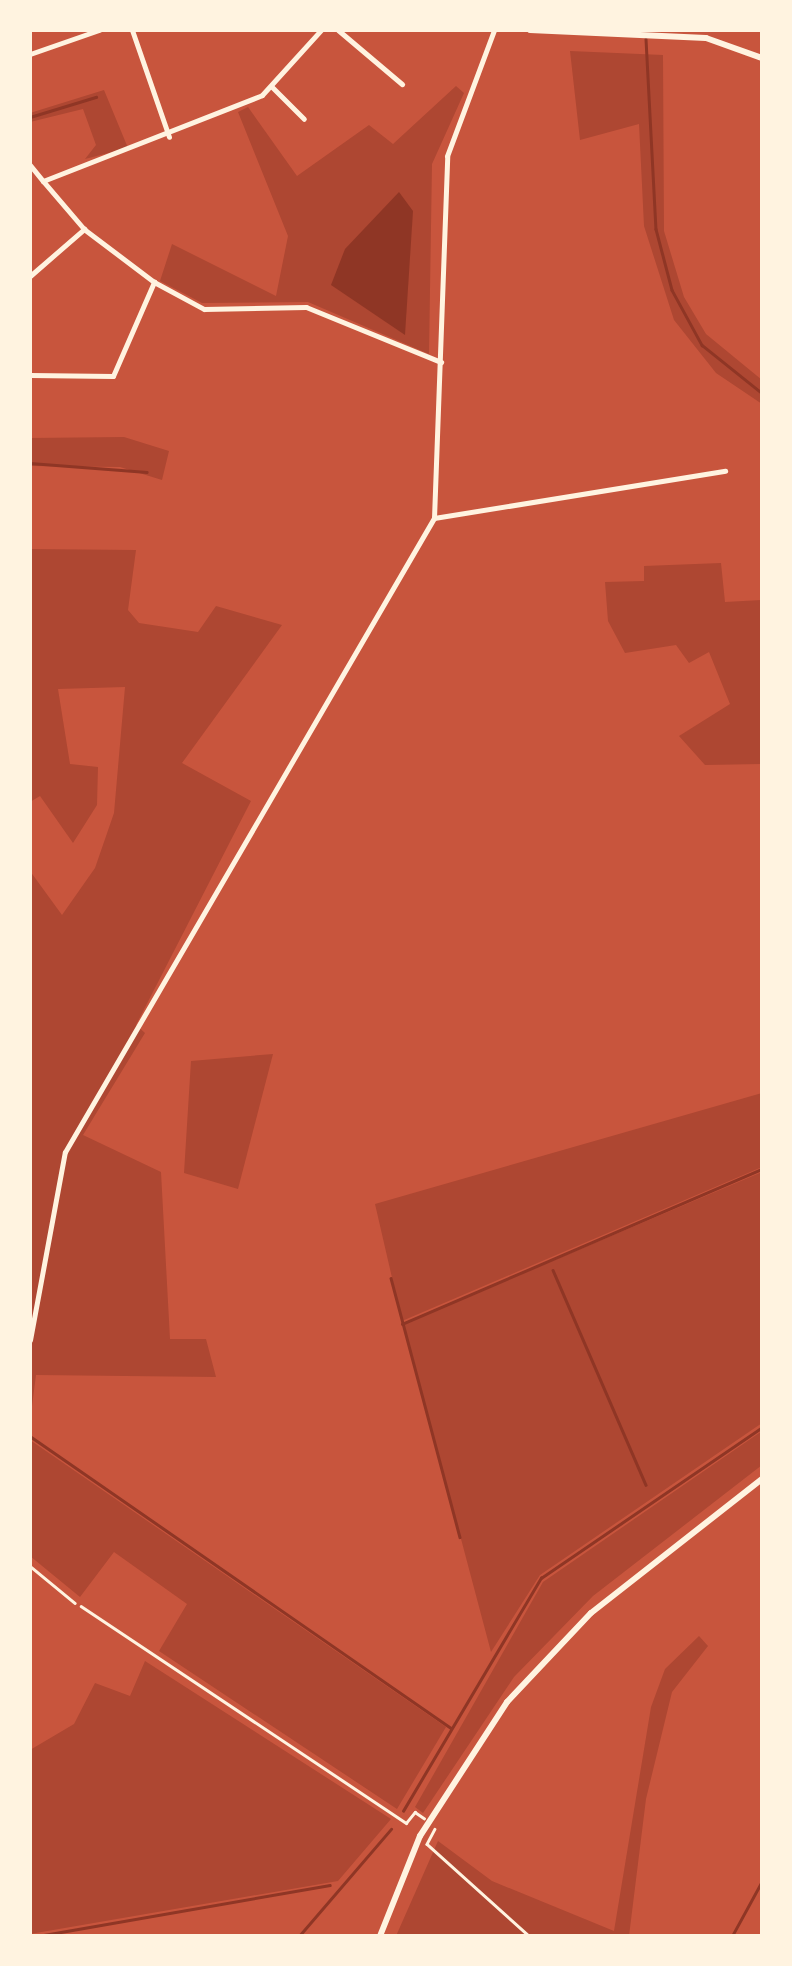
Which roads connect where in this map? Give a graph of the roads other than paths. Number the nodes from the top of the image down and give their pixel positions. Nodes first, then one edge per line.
1 (99, 30) edge
2 (132, 30) edge
3 (321, 30) edge
4 (338, 30) edge
5 (494, 30) edge
6 (530, 30) edge
7 (30, 54) edge
8 (762, 58) edge
9 (402, 84) dead end
10 (272, 87) junction
11 (304, 119) dead end
12 (169, 137) junction
13 (30, 166) edge
14 (43, 181) junction
15 (84, 228) junction
16 (30, 276) edge
17 (154, 282) junction
18 (441, 362) junction
19 (30, 375) edge
20 (725, 471) dead end
21 (434, 518) junction
22 (30, 1340) edge
23 (762, 1479) edge
24 (30, 1566) edge
25 (76, 1602) road end
26 (380, 1936) edge

1 - 7 street
2 - 12 street
3 - 10 street
4 - 9 street
5 - 18 street
6 - 8 main road
10 - 11 street
10 - 12 street
12 - 14 street
13 - 14 street
14 - 15 street
15 - 16 street
15 - 17 street
17 - 18 street
17 - 19 street
18 - 21 street
20 - 21 street
21 - 22 street
23 - 26 main road
24 - 25 lane

